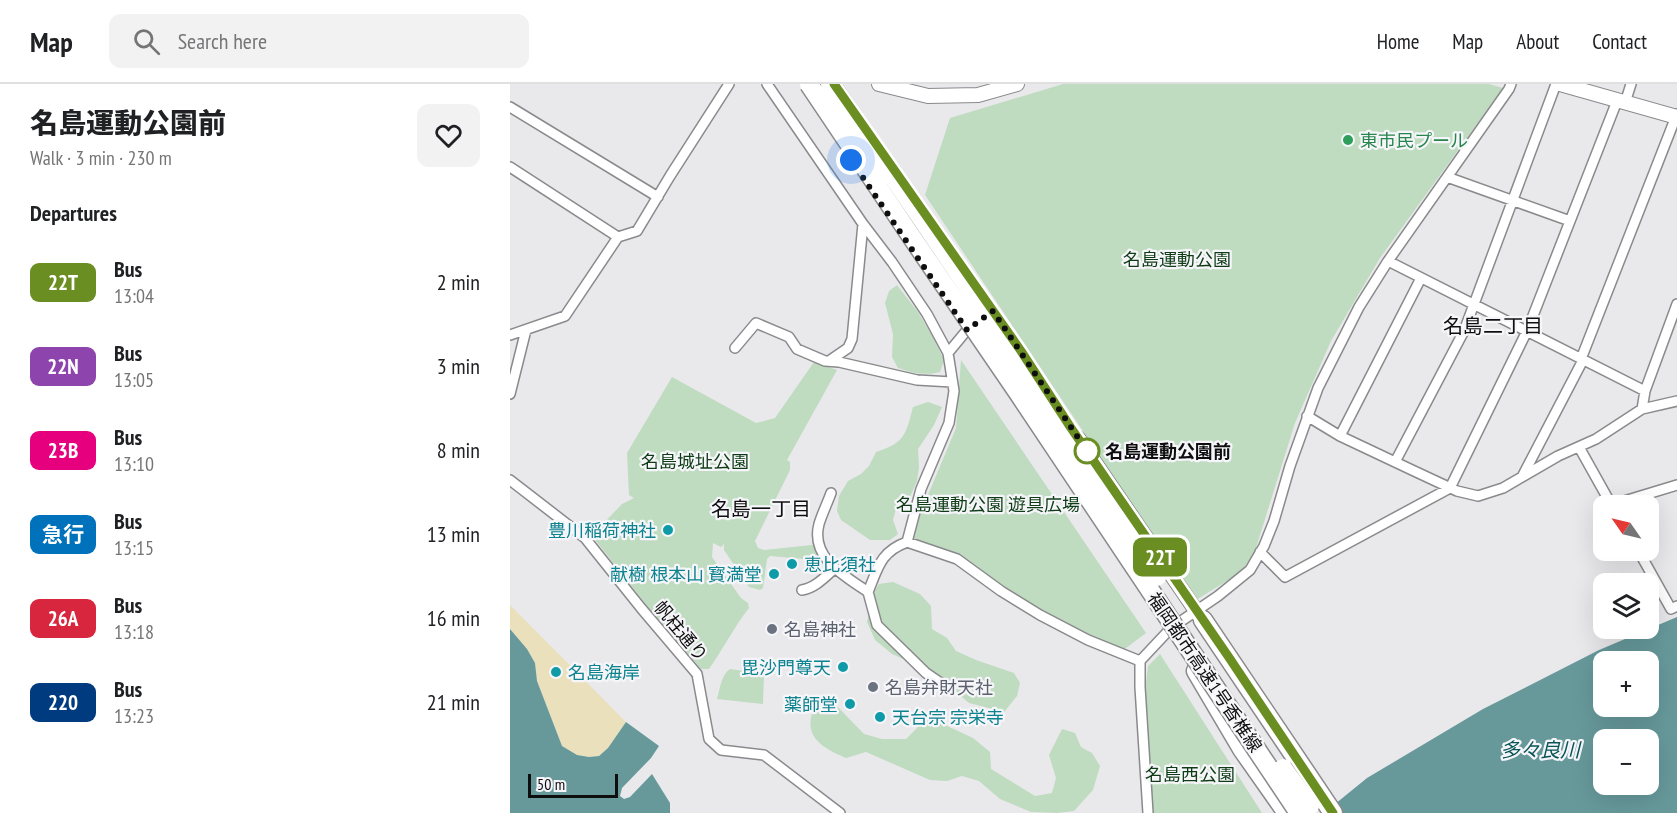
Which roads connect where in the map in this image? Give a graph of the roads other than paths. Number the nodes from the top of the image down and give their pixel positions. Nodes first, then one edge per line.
1 (729, 84) edge
2 (766, 84) edge
3 (800, 84) edge
4 (809, 84) edge
5 (832, 84) edge
6 (879, 84) edge
7 (1014, 84) edge
8 (1511, 84) edge
9 (1558, 84) edge
10 (1631, 84) edge
11 (1597, 89) edge
12 (1621, 102) junction
13 (510, 106) edge
14 (1677, 116) edge
15 (510, 167) edge
16 (1447, 177) junction
17 (658, 197) junction
18 (1512, 200) junction
19 (1570, 221) junction
20 (864, 224) junction
21 (618, 237) junction
22 (1388, 261) junction
23 (1421, 278) junction
24 (1474, 304) junction
25 (1677, 304) edge
26 (993, 311) junction
27 (526, 330) junction
28 (967, 330) junction
29 (1527, 332) junction
30 (510, 335) edge
31 (735, 348) dead end
32 (948, 353) junction
33 (1582, 359) junction
34 (829, 361) junction
35 (952, 382) junction
36 (1645, 391) junction
37 (510, 394) edge
38 (1677, 402) edge
39 (1642, 409) junction
40 (1307, 416) junction
41 (1341, 436) junction
42 (1579, 447) junction
43 (1395, 462) junction
44 (1522, 477) junction
45 (510, 480) edge
46 (1677, 485) edge
47 (1450, 488) junction
48 (831, 493) dead end
49 (1606, 495) edge
50 (1644, 495) edge
51 (907, 542) junction
52 (1260, 552) junction
53 (1644, 561) edge
54 (834, 569) junction
55 (802, 590) dead end
56 (868, 592) junction
57 (1677, 606) edge
58 (1200, 615) junction
59 (1171, 628) junction
60 (1185, 652) joint
61 (1140, 661) junction
62 (948, 688) dead end
63 (1134, 778) dead end
64 (1145, 778) junction
65 (1308, 809) edge
66 (840, 813) edge
67 (1148, 813) edge
68 (1333, 813) edge

1 - 17 street
2 - 20 street
3 - 28 street
4 - 65 highway, 福岡都市高速1号香椎線, bridge
5 - 26 street
5 - 65 highway, 福岡都市高速1号香椎線, bridge
6 - 7 street
8 - 16 street
9 - 11 street
9 - 18 street
10 - 12 street
11 - 12 street
12 - 14 street
12 - 19 street
13 - 17 street
14 - 33 street
15 - 21 street
16 - 18 street
16 - 22 street
17 - 21 street
18 - 19 street
18 - 24 street
19 - 29 street
20 - 32 street
20 - 34 street
21 - 27 street
22 - 23 street
22 - 40 street
23 - 24 street
23 - 41 street
24 - 29 street
24 - 43 street
25 - 36 street
26 - 28 street
26 - 58 street
27 - 30 street
27 - 37 street
28 - 32 street
28 - 59 street
29 - 33 street
29 - 47 street
31 - 34 street
32 - 35 street
33 - 36 street
33 - 44 street
34 - 35 street
35 - 51 street
36 - 39 street
38 - 39 street
39 - 42 street
40 - 41 street
40 - 52 street
41 - 43 street
42 - 44 street
42 - 49 street
43 - 47 street
44 - 47 street
45 - 66 street, 帆柱通り
46 - 50 street
47 - 52 street
48 - 54 street
51 - 56 street
51 - 61 street
52 - 58 street
53 - 57 street
54 - 55 street
54 - 56 street
56 - 62 street
58 - 59 street
58 - 65 highway
59 - 60 street
59 - 61 street
60 - 65 highway
61 - 64 street
63 - 64 street
64 - 67 street
65 - 68 highway

